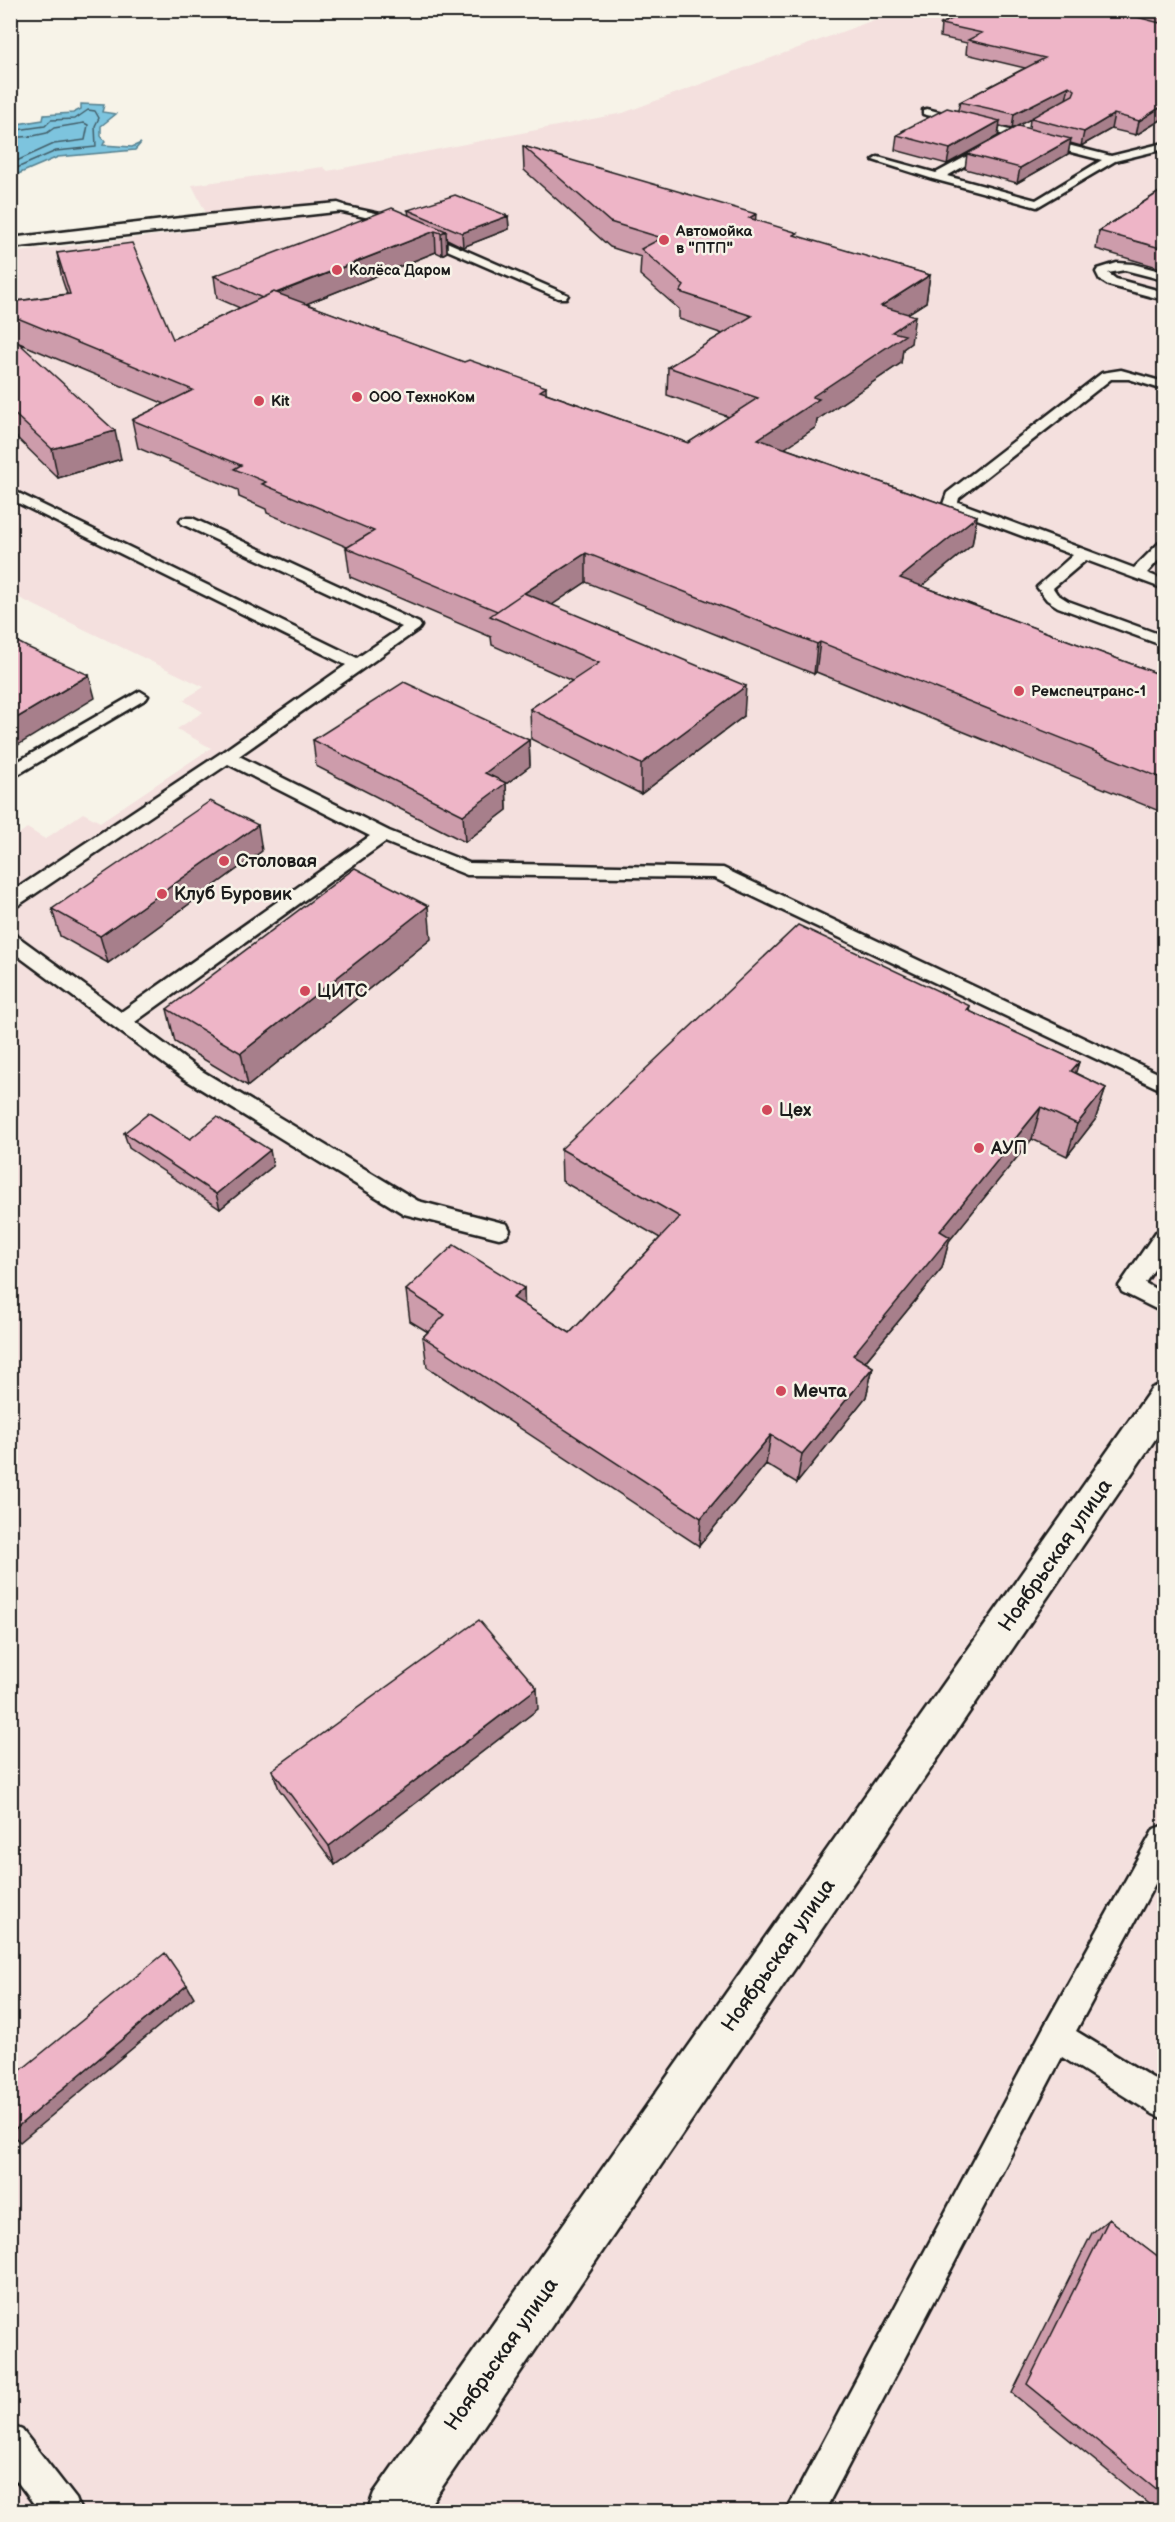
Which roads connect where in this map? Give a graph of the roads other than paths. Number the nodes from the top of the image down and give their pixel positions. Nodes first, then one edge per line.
1 (927, 112) dead end
2 (1023, 128) edge
3 (1013, 134) junction
4 (1164, 146) edge
5 (1112, 159) junction
6 (878, 160) dead end
7 (937, 177) junction
8 (338, 208) joint
9 (10, 243) edge
10 (1164, 276) edge
11 (562, 294) dead end
12 (1164, 297) edge
13 (1164, 386) edge
14 (10, 493) edge
15 (187, 521) dead end
16 (1164, 546) edge
17 (1084, 554) junction
18 (1137, 574) junction
19 (1164, 585) edge
20 (1164, 640) edge
21 (358, 665) junction
22 (140, 696) dead end
23 (227, 757) junction
24 (10, 774) edge
25 (382, 835) junction
26 (10, 902) edge
27 (10, 939) edge
28 (121, 1022) junction
29 (1164, 1084) edge
30 (500, 1230) dead end
31 (1164, 1238) edge
32 (1164, 1304) edge
33 (1164, 1398) edge
34 (1164, 1839) edge
35 (1056, 2036) junction
36 (1164, 2103) edge
37 (10, 2442) edge
38 (405, 2506) edge
39 (63, 2511) edge
40 (804, 2511) edge

1 - 3 lane
2 - 3 lane
3 - 5 lane
3 - 7 lane
4 - 5 lane
5 - 7 lane
6 - 7 lane
8 - 9 main road
8 - 11 lane
10 - 12 lane
13 - 17 lane
14 - 21 lane
15 - 21 lane
16 - 18 lane
17 - 18 lane
17 - 20 lane
18 - 19 lane
21 - 23 lane
22 - 24 lane
23 - 25 lane
23 - 26 lane
25 - 28 lane
25 - 29 lane
27 - 28 lane
28 - 30 lane
31 - 32 lane
33 - 38 main road, Ноябрьская улица
34 - 35 lane
35 - 36 lane
35 - 40 lane
37 - 39 lane

